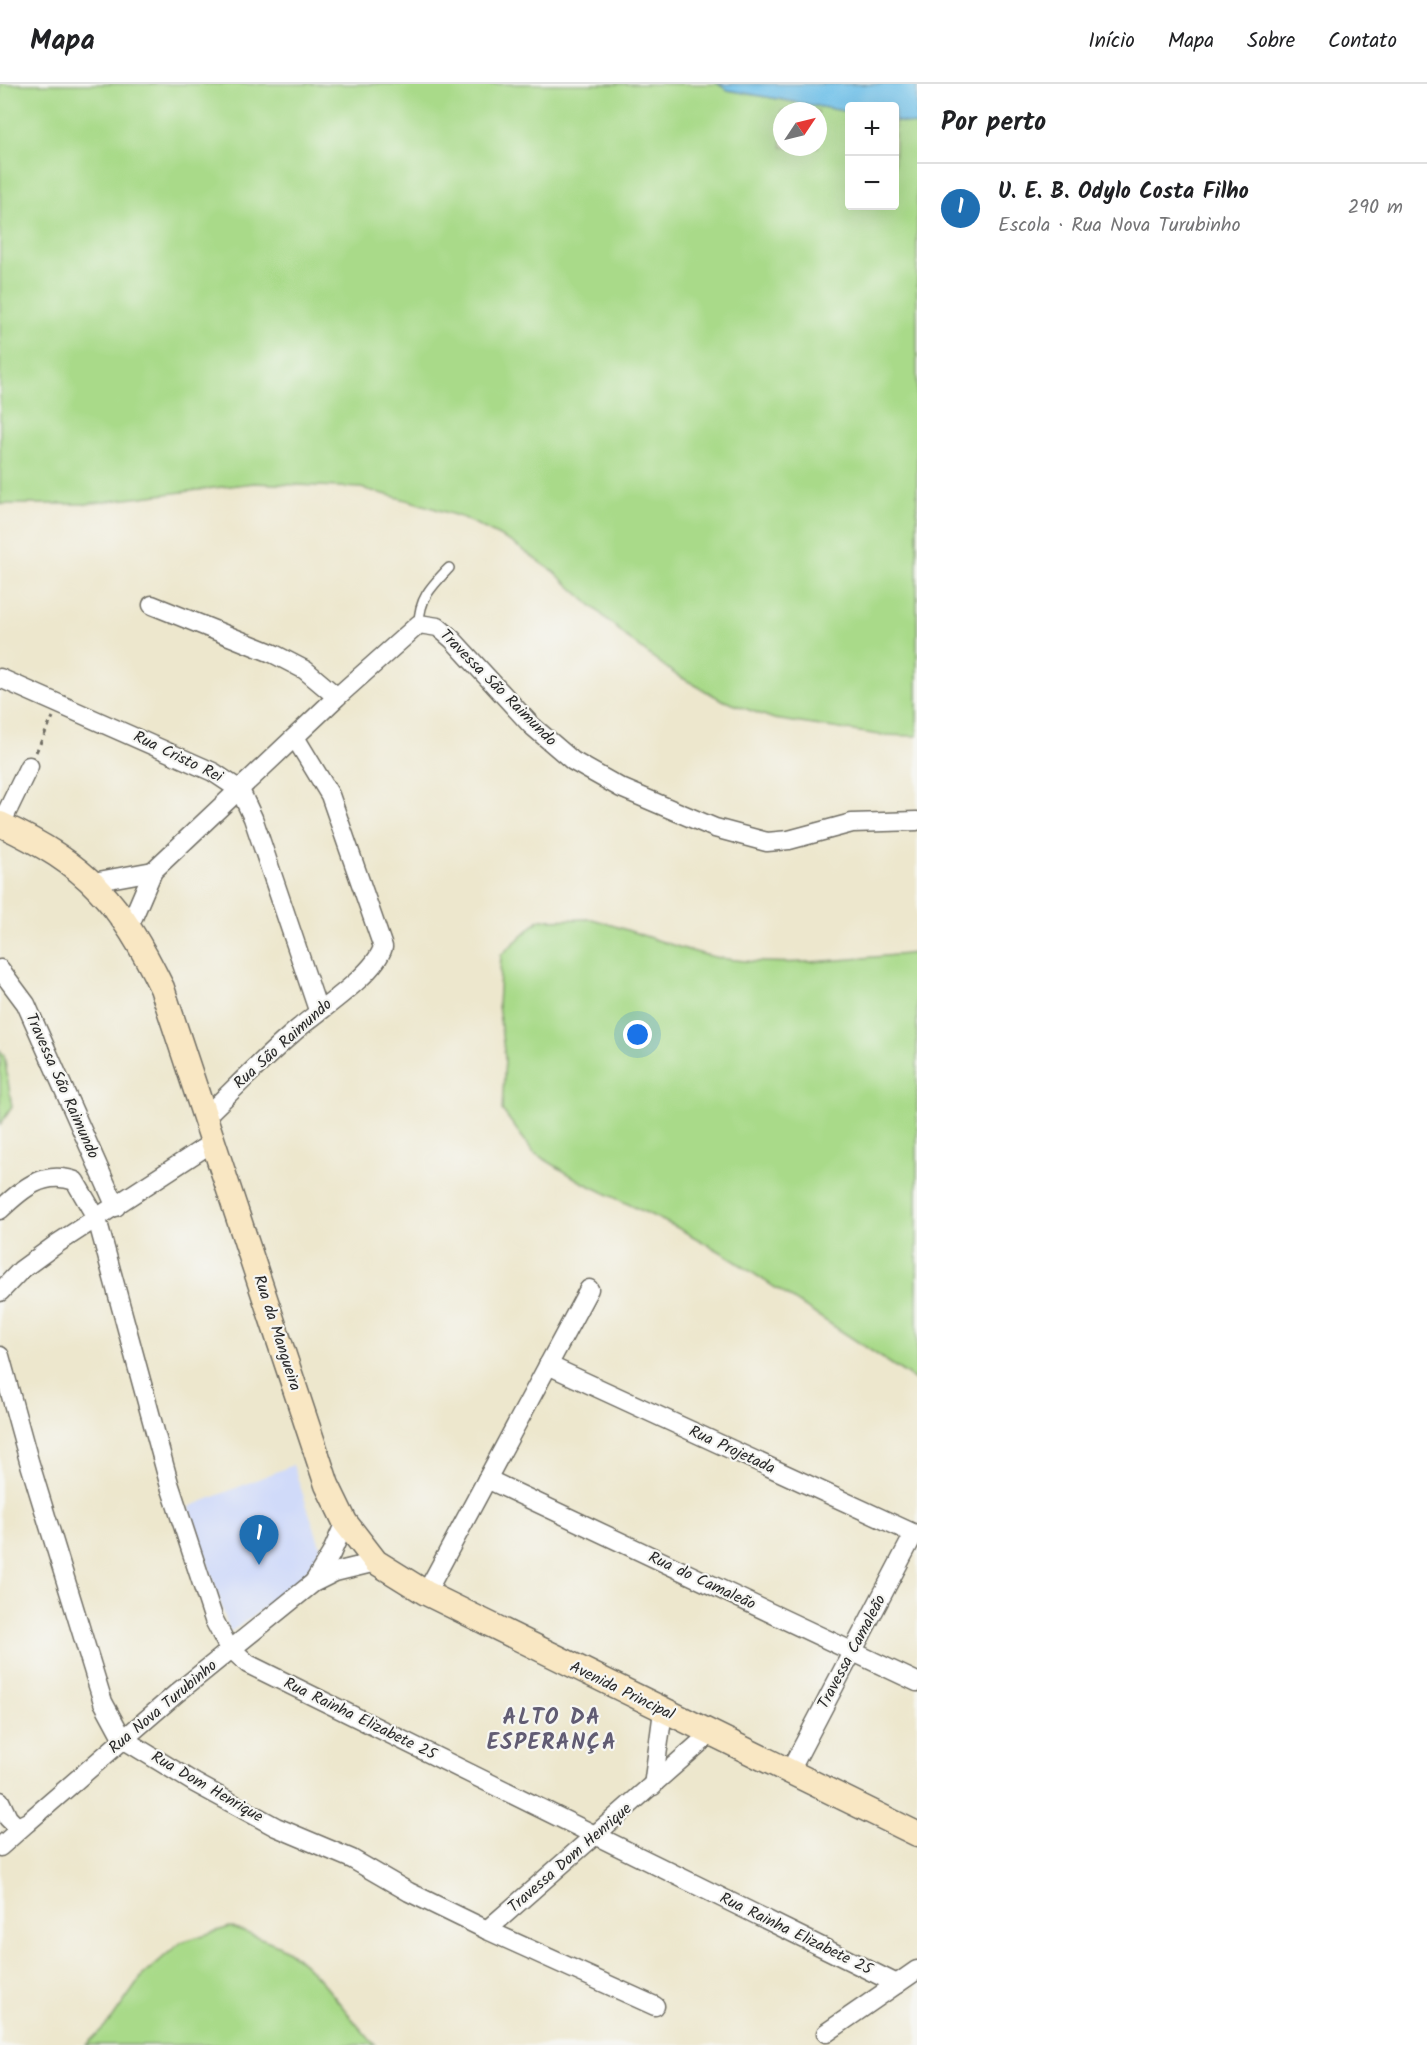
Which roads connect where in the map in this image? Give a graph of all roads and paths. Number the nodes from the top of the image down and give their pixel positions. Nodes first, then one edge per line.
1 (449, 568) dead end
2 (152, 605) dead end
3 (419, 624) junction
4 (0, 678) edge
5 (337, 697) junction
6 (60, 702) junction
7 (296, 739) junction
8 (29, 766) joint
9 (240, 790) junction
10 (917, 821) edge
11 (0, 824) edge
12 (153, 872) junction
13 (93, 882) junction
14 (129, 927) junction
15 (0, 969) edge
16 (318, 1010) junction
17 (206, 1116) junction
18 (213, 1142) junction
19 (116, 1208) junction
20 (0, 1210) edge
21 (97, 1219) junction
22 (589, 1290) dead end
23 (0, 1292) edge
24 (0, 1356) edge
25 (548, 1365) junction
26 (487, 1479) junction
27 (345, 1522) junction
28 (916, 1534) edge
29 (376, 1562) junction
30 (313, 1583) junction
31 (426, 1593) junction
32 (231, 1651) junction
33 (852, 1652) junction
34 (917, 1682) edge
35 (663, 1711) junction
36 (710, 1734) junction
37 (123, 1739) junction
38 (790, 1771) junction
39 (653, 1786) junction
40 (0, 1801) edge
41 (20, 1823) junction
42 (917, 1834) edge
43 (597, 1836) junction
44 (0, 1847) edge
45 (487, 1930) junction
46 (917, 1971) edge
47 (897, 1984) junction
48 (655, 2006) dead end
49 (826, 2033) dead end

1 - 3 lane
2 - 5 street
3 - 5 street, Travessa São Raimundo
3 - 10 street, Travessa São Raimundo
4 - 6 street, Rua Cristo Rei
5 - 7 street, Travessa São Raimundo
6 - 8 path
6 - 9 street, Rua Cristo Rei
7 - 9 street, Travessa São Raimundo
7 - 16 street, Rua São Raimundo
8 - 11 street
9 - 12 street, Travessa São Raimundo
9 - 16 street, Rua Cristo Rei
11 - 13 street, Rua da Mangueira
12 - 13 street
12 - 14 street, Travessa São Raimundo
13 - 14 street, Rua da Mangueira
14 - 17 street, Rua da Mangueira
15 - 19 street, Travessa São Raimundo
16 - 17 street, Rua São Raimundo
17 - 18 street, Rua da Mangueira
18 - 19 street
18 - 27 street, Rua da Mangueira
19 - 21 street
20 - 21 street, Travessa São Raimundo
21 - 23 street
21 - 32 street, Rua Rainha Elizabete 25
22 - 25 street
24 - 37 street
25 - 26 street
25 - 28 street, Rua Projetada
26 - 31 street
26 - 33 street, Rua do Camaleão
27 - 29 street, Avenida Principal
27 - 30 street, Rua Nova Turubinho
28 - 33 street, Travessa Camaleão
29 - 30 street, Rua Nova Turubinho
29 - 31 street, Avenida Principal
30 - 32 street, Rua Nova Turubinho
31 - 35 street, Avenida Principal
32 - 37 street, Rua Nova Turubinho
32 - 43 street, Rua Rainha Elizabete 25
33 - 34 street, Rua do Camaleão
33 - 38 street, Travessa Camaleão
35 - 36 street, Avenida Principal
35 - 39 street
36 - 38 street, Avenida Principal
36 - 39 street, Travessa Dom Henrique
37 - 41 street, Rua Nova Turubinho
37 - 45 street, Rua Dom Henrique
38 - 42 street, Avenida Principal
39 - 43 street, Travessa Dom Henrique
40 - 41 street
41 - 44 street, Rua Nova Turubinho
43 - 45 street, Travessa Dom Henrique
43 - 47 street, Rua Rainha Elizabete 25
45 - 48 street, Rua Dom Henrique
46 - 47 street
47 - 49 street

